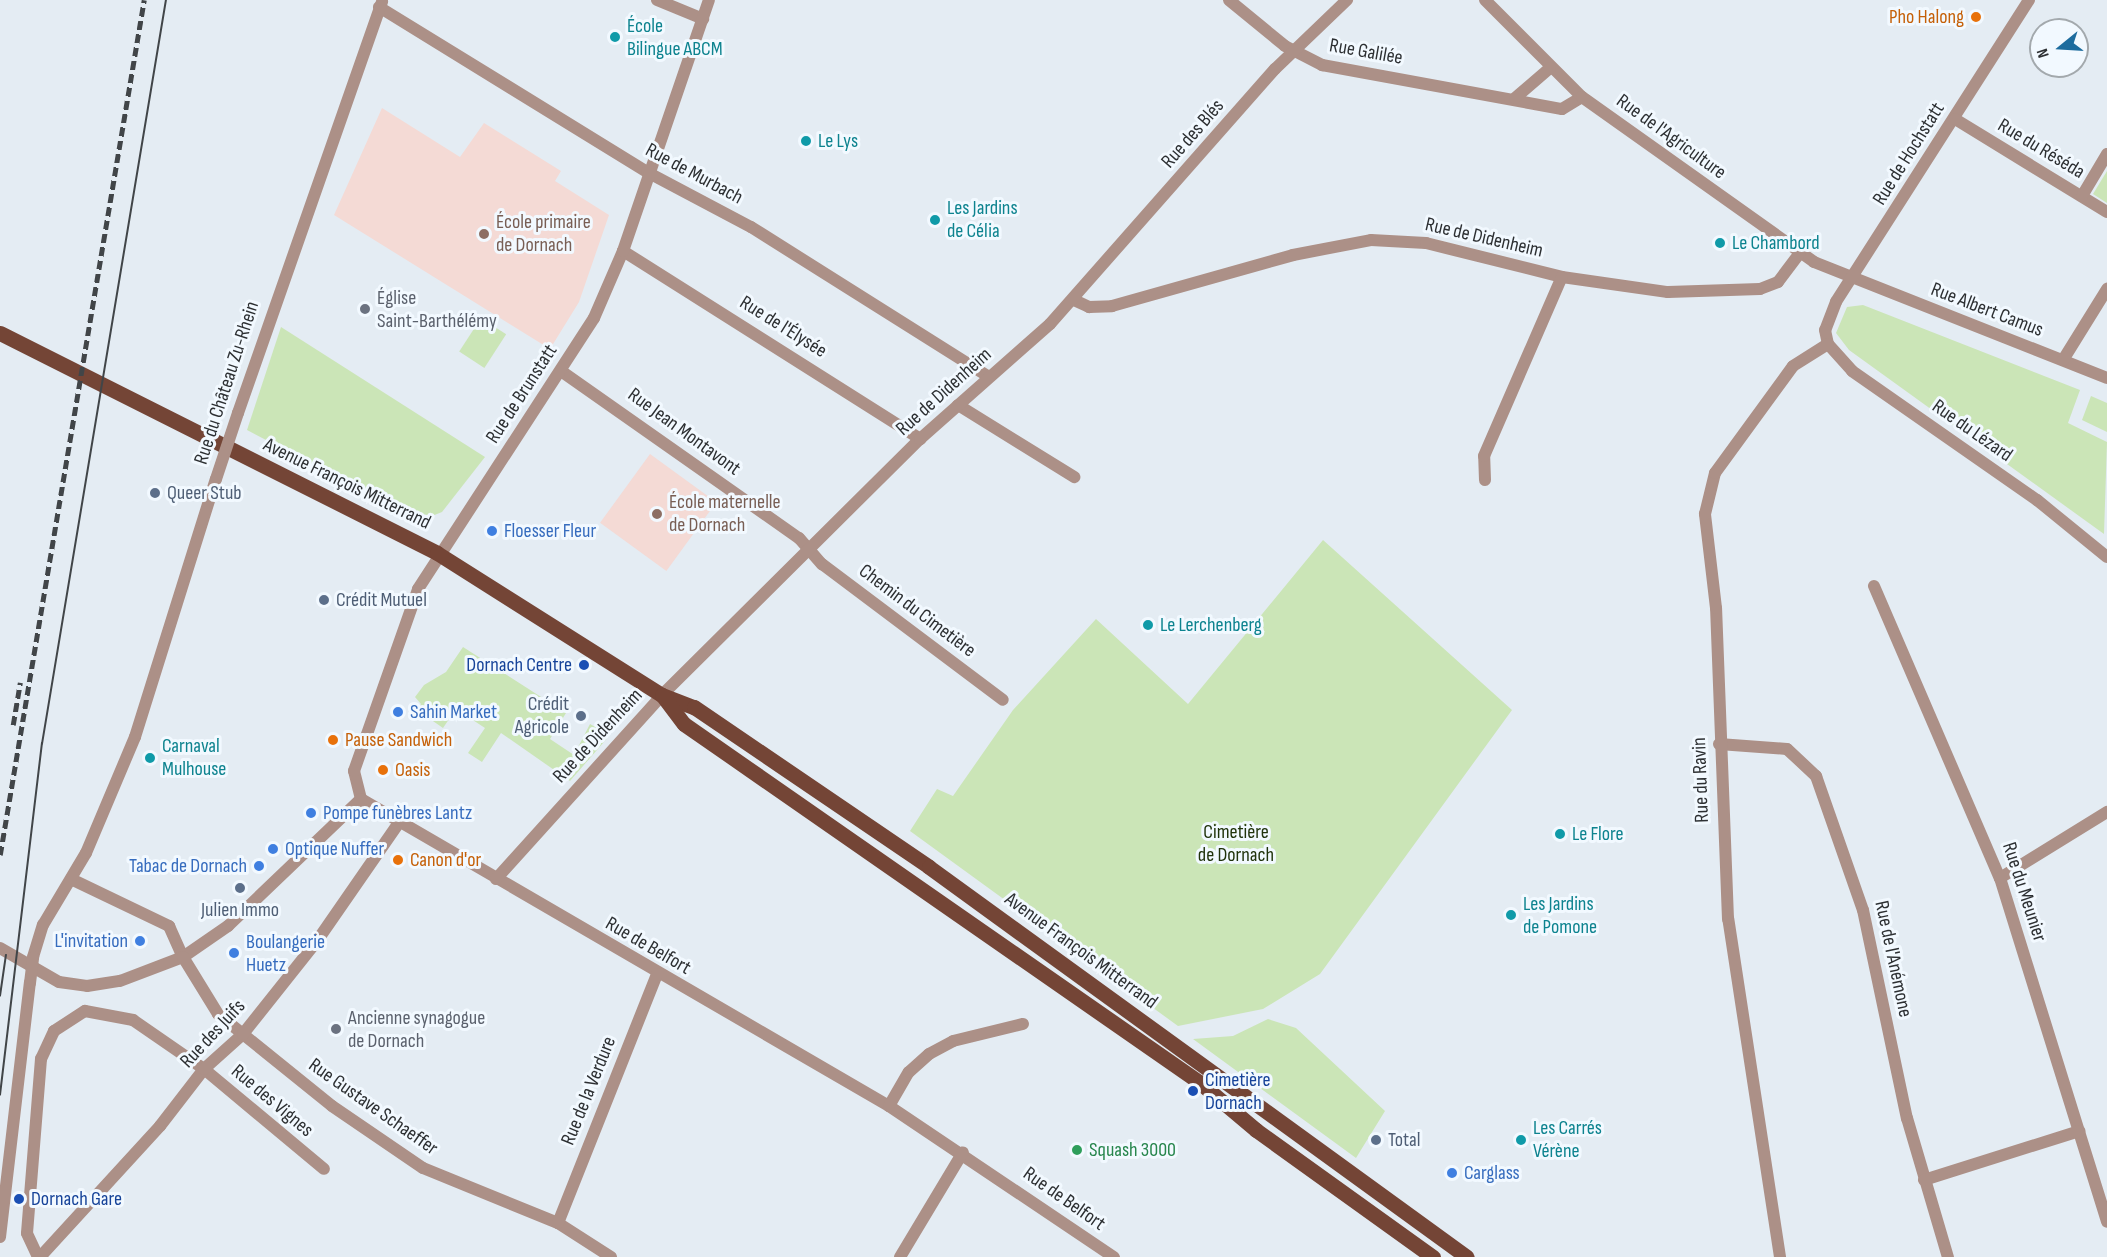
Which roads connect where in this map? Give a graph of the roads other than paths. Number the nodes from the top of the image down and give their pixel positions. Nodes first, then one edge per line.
1 (657, 0) edge
2 (710, 0) edge
3 (1229, 0) edge
4 (1347, 0) edge
5 (1485, 0) edge
6 (2029, 0) edge
7 (381, 4) edge
8 (703, 18) junction
9 (1297, 54) junction
10 (1550, 68) junction
11 (1582, 97) junction
12 (1515, 98) junction
13 (1955, 119) junction
14 (2107, 154) edge
15 (647, 172) junction
16 (2082, 196) junction
17 (2107, 212) edge
18 (623, 251) junction
19 (1800, 253) junction
20 (1562, 277) junction
21 (1853, 281) junction
22 (2107, 289) edge
23 (1074, 300) junction
24 (1825, 330) joint
25 (0, 333) edge
26 (1828, 344) junction
27 (2063, 360) junction
28 (561, 371) junction
29 (990, 377) junction
30 (2107, 378) edge
31 (958, 405) junction
32 (920, 439) junction
33 (1074, 477) dead end
34 (1485, 480) dead end
35 (810, 551) junction
36 (437, 553) junction
37 (2107, 557) edge
38 (1874, 586) dead end
39 (662, 695) junction
40 (1003, 699) dead end
41 (1719, 744) junction
42 (361, 799) junction
43 (2107, 812) edge
44 (398, 824) junction
45 (2000, 878) junction
46 (71, 879) junction
47 (496, 879) junction
48 (0, 948) edge
49 (183, 957) junction
50 (657, 974) junction
51 (1023, 1023) dead end
52 (243, 1034) junction
53 (204, 1069) junction
54 (889, 1106) junction
55 (2079, 1131) junction
56 (963, 1152) junction
57 (324, 1169) dead end
58 (1924, 1180) junction
59 (2107, 1222) edge
60 (558, 1223) junction
61 (0, 1237) edge
62 (39, 1257) edge
63 (611, 1257) edge
64 (900, 1257) edge
65 (1114, 1257) edge
66 (1433, 1257) edge
67 (1467, 1257) edge
68 (1780, 1257) edge
69 (1948, 1257) edge

1 - 8 street
2 - 8 street, Rue de Brunstatt
3 - 9 street, Rue Galilée
4 - 9 street, Rue des Blés
5 - 10 street, Rue de l'Agriculture
6 - 13 street, Rue de Hochstatt
7 - 15 street, Rue de Murbach
7 - 46 street, Rue du Château Zu-Rhein, bridge
8 - 15 street, Rue de Brunstatt
9 - 12 street, Rue Galilée
9 - 23 street, Rue des Blés
10 - 11 street, Rue de l'Agriculture
10 - 12 street
11 - 12 street, Rue Galilée
11 - 19 street, Rue de l'Agriculture
13 - 16 street, Rue du Réséda
13 - 21 street, Rue de Hochstatt
14 - 16 street
15 - 18 street, Rue de Brunstatt
15 - 29 street, Rue de Murbach
16 - 17 street, Rue du Réséda
18 - 28 street, Rue de Brunstatt
18 - 32 street, Rue de l'Élysée
19 - 20 street, Rue de Didenheim
19 - 21 street, Rue de l'Agriculture
20 - 23 street, Rue de Didenheim
20 - 34 street, Rue de Didenheim
21 - 24 street, Rue de Hochstatt
21 - 27 street, Rue Albert Camus
22 - 27 street
23 - 29 street, Rue de Didenheim
24 - 26 street, Rue du Lézard
25 - 36 main road, Avenue François Mitterrand
26 - 37 street, Rue du Lézard
26 - 41 street, Rue du Ravin
27 - 30 street, Rue Albert Camus
28 - 35 street, Rue Jean Montavont
28 - 36 street, Rue de Brunstatt
29 - 31 street, Rue de Didenheim
31 - 32 street, Rue de Didenheim
31 - 33 street
32 - 35 street, Rue de Didenheim
35 - 39 street, Rue de Didenheim
35 - 40 street, Chemin du Cimetière
36 - 39 main road, Avenue François Mitterrand
36 - 42 street, Rue de Brunstatt
38 - 45 street, Rue du Meunier
39 - 47 street, Rue de Didenheim
39 - 66 main road, Avenue François Mitterrand
39 - 67 main road, Avenue François Mitterrand
41 - 58 street, Rue de l'Anémone
41 - 68 street, Rue du Ravin
42 - 44 street, Rue de Belfort
42 - 49 street
43 - 45 street
44 - 47 street, Rue de Belfort
44 - 52 street, Rue des Juifs
45 - 55 street, Rue du Meunier
46 - 49 street
46 - 61 street, Rue du Château Zu-Rhein, bridge
47 - 50 street, Rue de Belfort
48 - 49 street
49 - 52 street, Rue Gustave Schaeffer
50 - 54 street, Rue de Belfort
50 - 60 street, Rue de la Verdure
51 - 54 street
52 - 53 street, Rue des Juifs
52 - 60 street, Rue Gustave Schaeffer
53 - 57 street, Rue des Vignes
53 - 62 street, Rue des Juifs
53 - 62 street, Rue des Vignes
54 - 56 street, Rue de Belfort
55 - 58 street
55 - 59 street, Rue du Meunier
56 - 64 street
56 - 65 street, Rue de Belfort
58 - 69 street, Rue de l'Anémone
60 - 63 street, Rue Gustave Schaeffer

